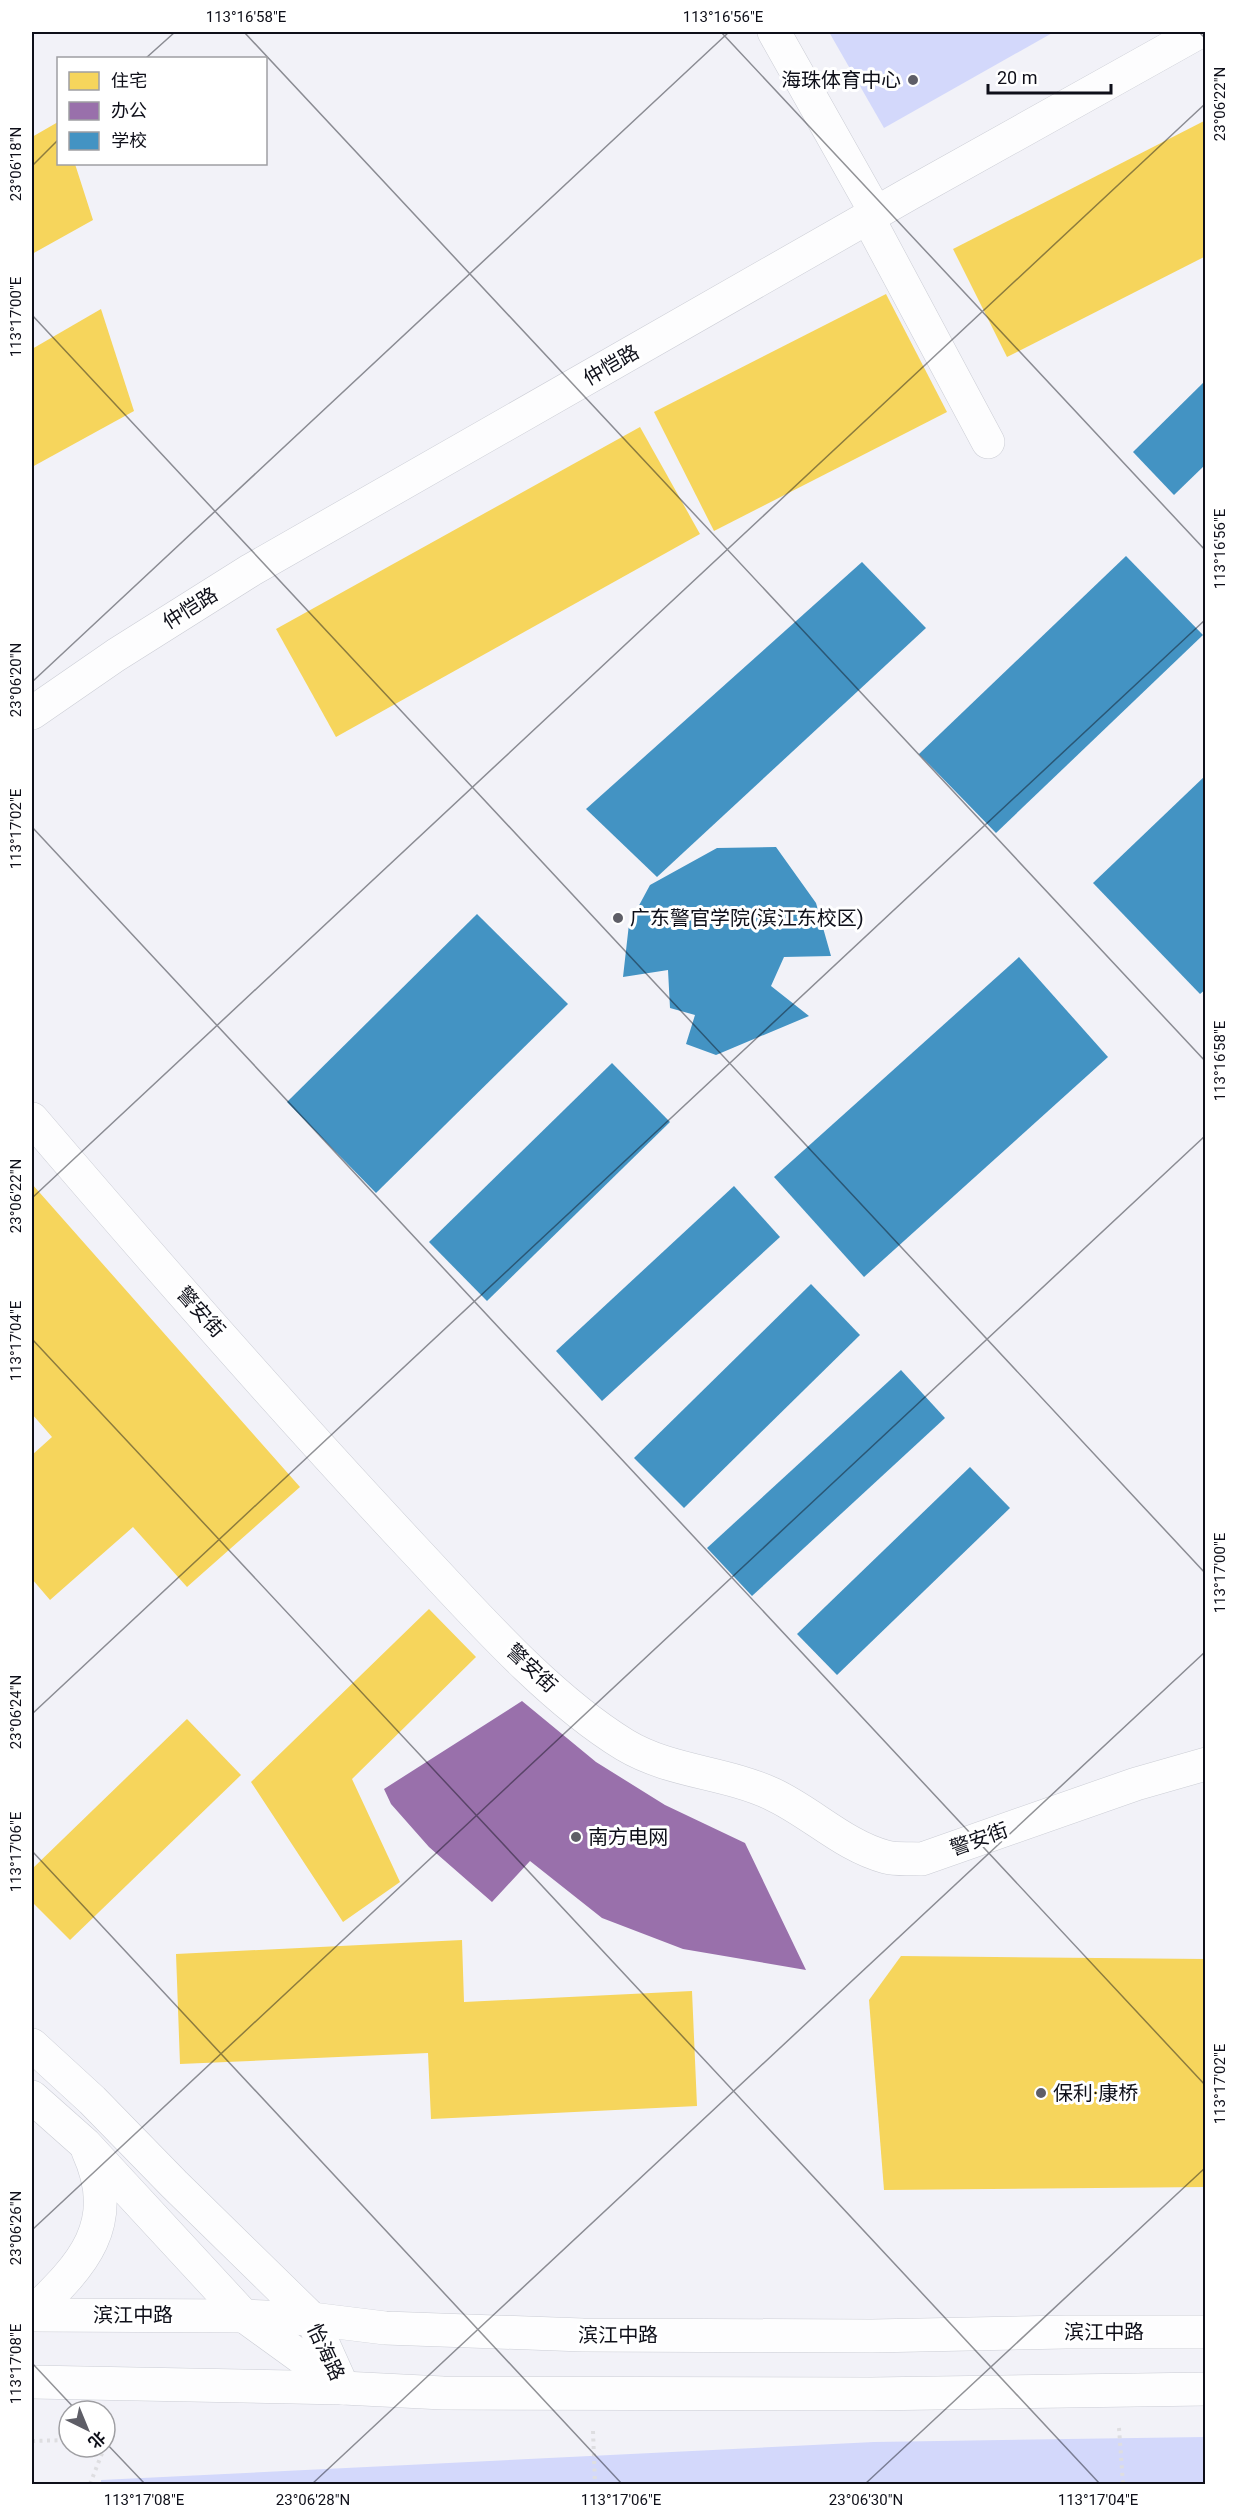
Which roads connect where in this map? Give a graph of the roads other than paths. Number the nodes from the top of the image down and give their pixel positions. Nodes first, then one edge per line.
1 (774, 32) edge
2 (1199, 32) edge
3 (872, 215) junction
4 (988, 442) dead end
5 (32, 713) edge
6 (32, 1119) edge
7 (1206, 1764) edge
8 (32, 2045) edge
9 (32, 2097) edge
10 (85, 2144) junction
11 (32, 2314) edge
12 (244, 2316) junction
13 (312, 2319) junction
14 (1206, 2332) edge
15 (33, 2382) edge
16 (344, 2388) junction
17 (1206, 2389) edge

1 - 3 street
2 - 3 street, 仲恺路
3 - 4 street
3 - 5 street, 仲恺路
6 - 7 street, 警安街
8 - 13 street, 怡海路
9 - 10 street, 怡海路
10 - 11 street
10 - 12 street, 怡海路
11 - 12 street, 滨江中路
12 - 13 street, 滨江中路
12 - 16 street, 怡海路
13 - 14 street, 滨江中路
13 - 16 street, 怡海路
15 - 16 street
16 - 17 street

